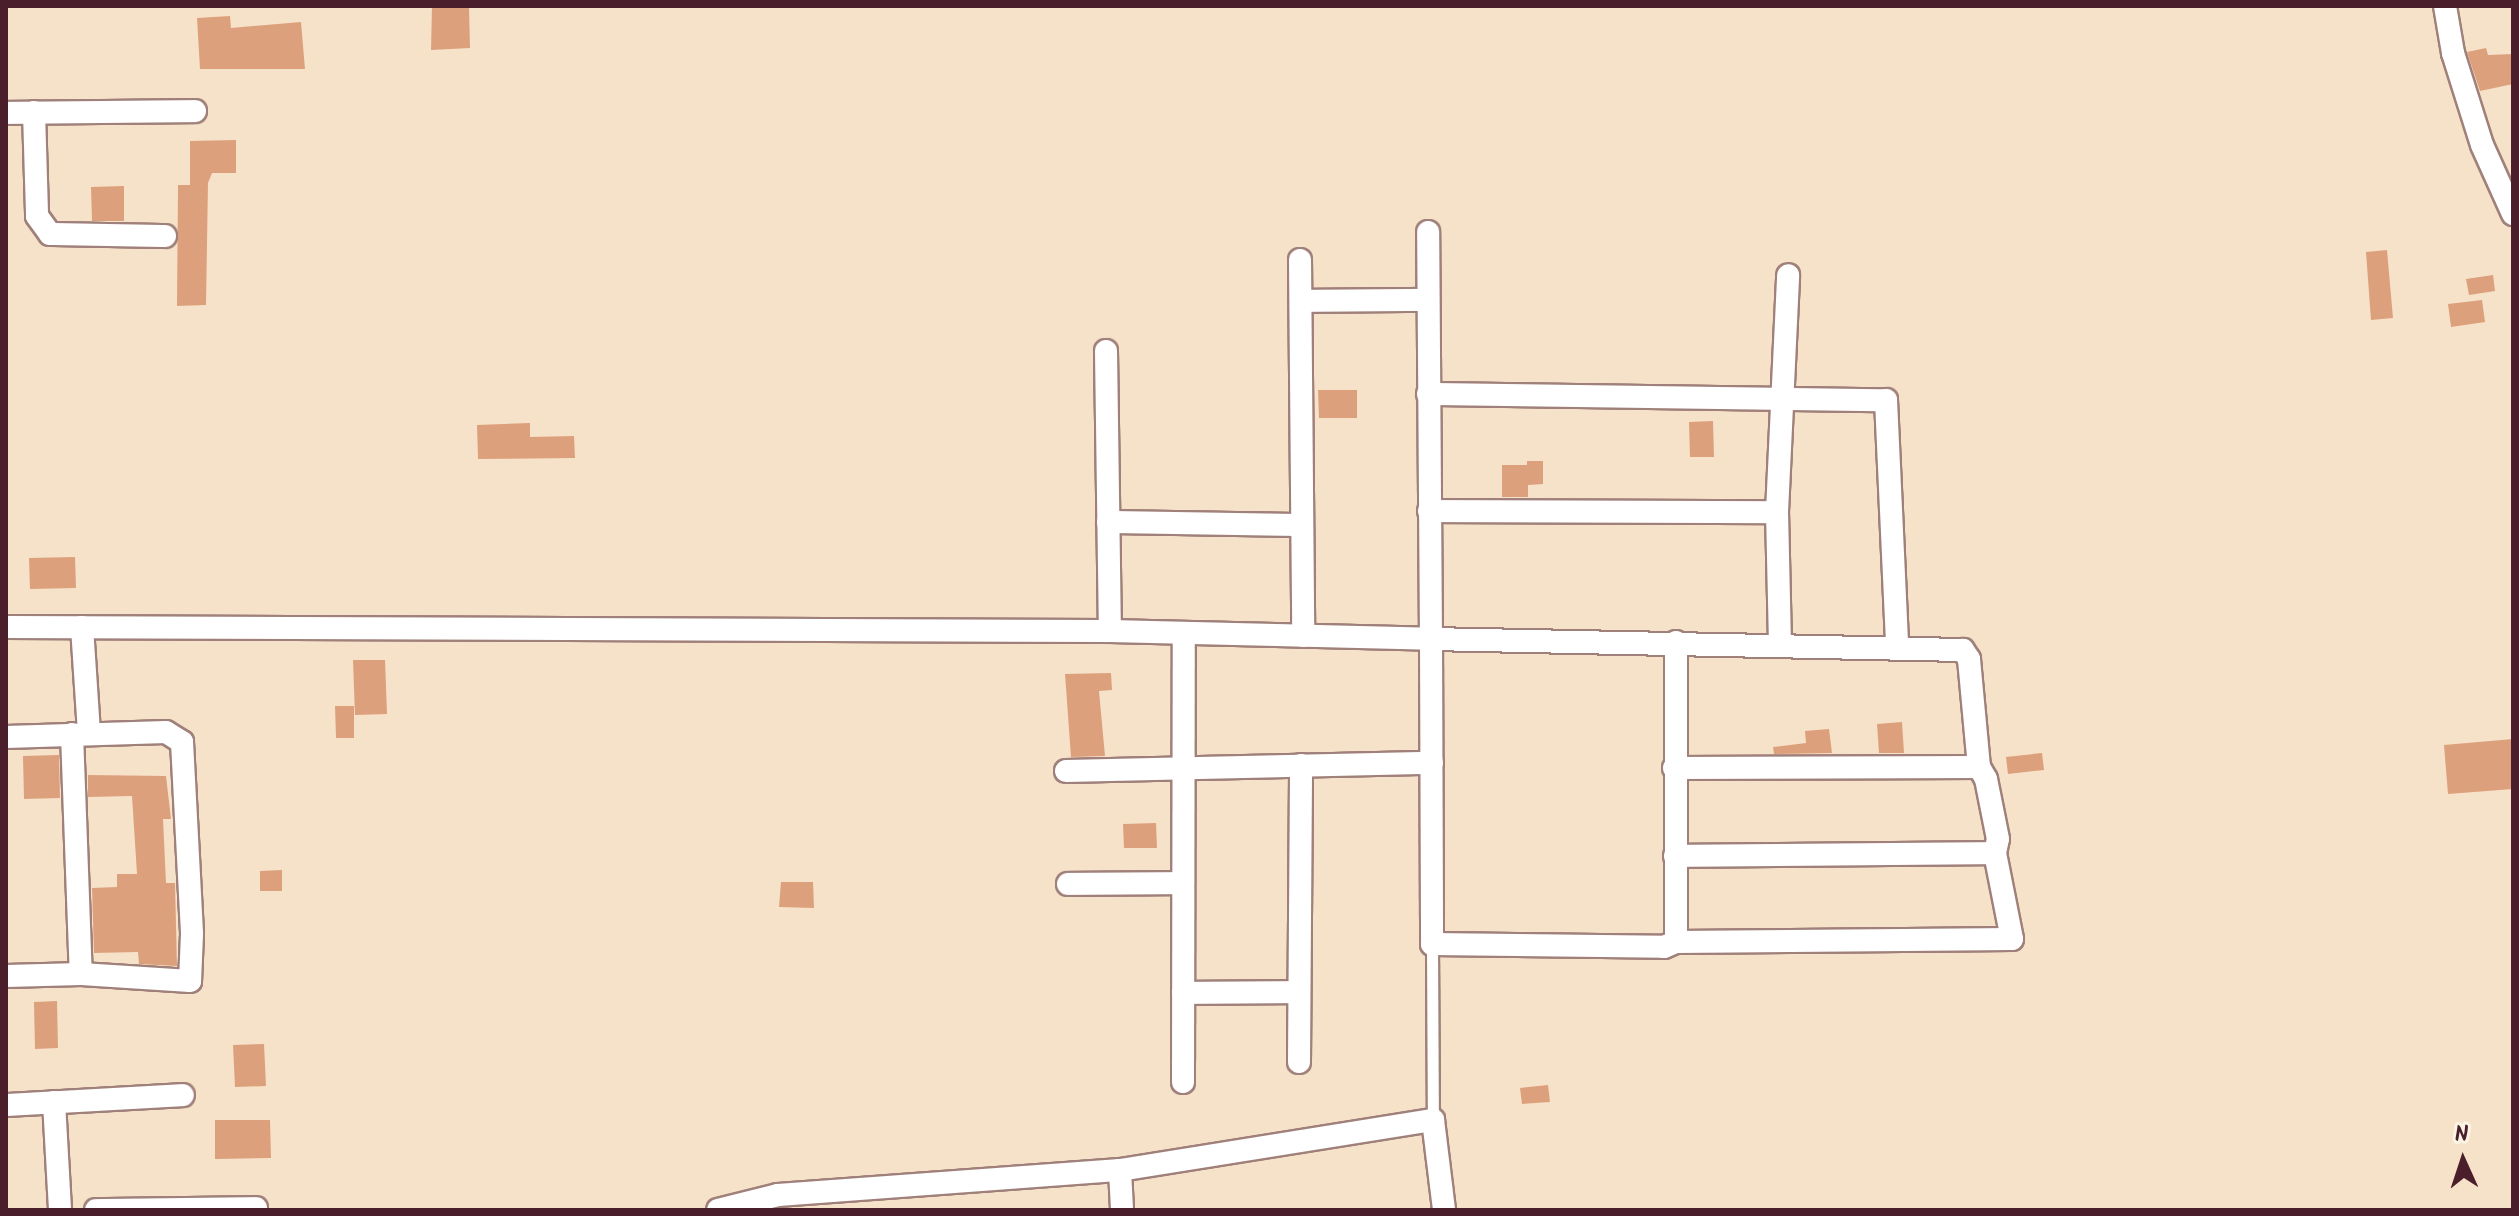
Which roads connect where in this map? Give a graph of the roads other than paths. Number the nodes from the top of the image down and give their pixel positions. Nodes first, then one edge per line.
1 (2445, 6) edge
2 (195, 111) dead end
3 (34, 112) junction
4 (6, 113) edge
5 (2513, 214) edge
6 (1428, 232) dead end
7 (165, 236) dead end
8 (1300, 260) dead end
9 (1788, 275) dead end
10 (1426, 300) junction
11 (1301, 301) junction
12 (1106, 351) dead end
13 (1428, 394) junction
14 (1785, 402) junction
15 (1429, 511) junction
16 (1777, 512) junction
17 (1108, 522) junction
18 (1302, 525) junction
19 (6, 627) edge
20 (82, 627) junction
21 (1110, 631) junction
22 (1184, 633) junction
23 (1303, 636) junction
24 (1431, 639) junction
25 (1676, 642) junction
26 (1780, 644) junction
27 (1897, 645) junction
28 (80, 734) junction
29 (6, 737) edge
30 (1432, 763) junction
31 (1301, 765) junction
32 (1979, 767) junction
33 (1185, 768) junction
34 (1674, 768) junction
35 (1066, 771) dead end
36 (1995, 853) junction
37 (1675, 856) junction
38 (1183, 883) junction
39 (1068, 884) dead end
40 (1676, 942) junction
41 (1432, 944) junction
42 (81, 974) junction
43 (6, 976) edge
44 (1299, 992) junction
45 (1183, 993) junction
46 (1299, 1062) dead end
47 (1183, 1082) dead end
48 (183, 1095) dead end
49 (54, 1102) junction
50 (6, 1105) edge
51 (1433, 1120) junction
52 (1120, 1170) junction
53 (256, 1208) edge
54 (60, 1210) edge
55 (96, 1210) edge
56 (718, 1210) edge
57 (1122, 1210) edge
58 (1444, 1210) edge

1 - 5 street
2 - 3 street
3 - 4 street
3 - 7 street
6 - 10 street
8 - 11 street
9 - 14 street
10 - 11 street
10 - 13 street
11 - 18 street
12 - 17 street
13 - 14 street
13 - 15 street
14 - 16 street
14 - 27 street
15 - 16 street
15 - 24 street
16 - 26 street
17 - 18 street
17 - 21 street
18 - 23 street
19 - 20 street
20 - 21 street
20 - 28 street
21 - 22 street
22 - 23 street
22 - 33 street
23 - 24 street
24 - 25 street
24 - 30 street
25 - 26 street
25 - 34 street
26 - 27 street
27 - 32 street
28 - 29 street
28 - 42 street
28 - 42 street
30 - 31 street
30 - 41 street
31 - 33 street
31 - 44 street
32 - 34 street
32 - 36 street
33 - 35 street
33 - 38 street
34 - 37 street
36 - 37 street
36 - 40 street
37 - 40 street
38 - 39 street
38 - 45 street
40 - 41 street
41 - 51 lane
42 - 43 street
44 - 45 street
44 - 46 street
45 - 47 street
48 - 49 street
49 - 50 street
49 - 54 street
51 - 52 street
51 - 58 street
52 - 56 street
52 - 57 street
53 - 55 street

